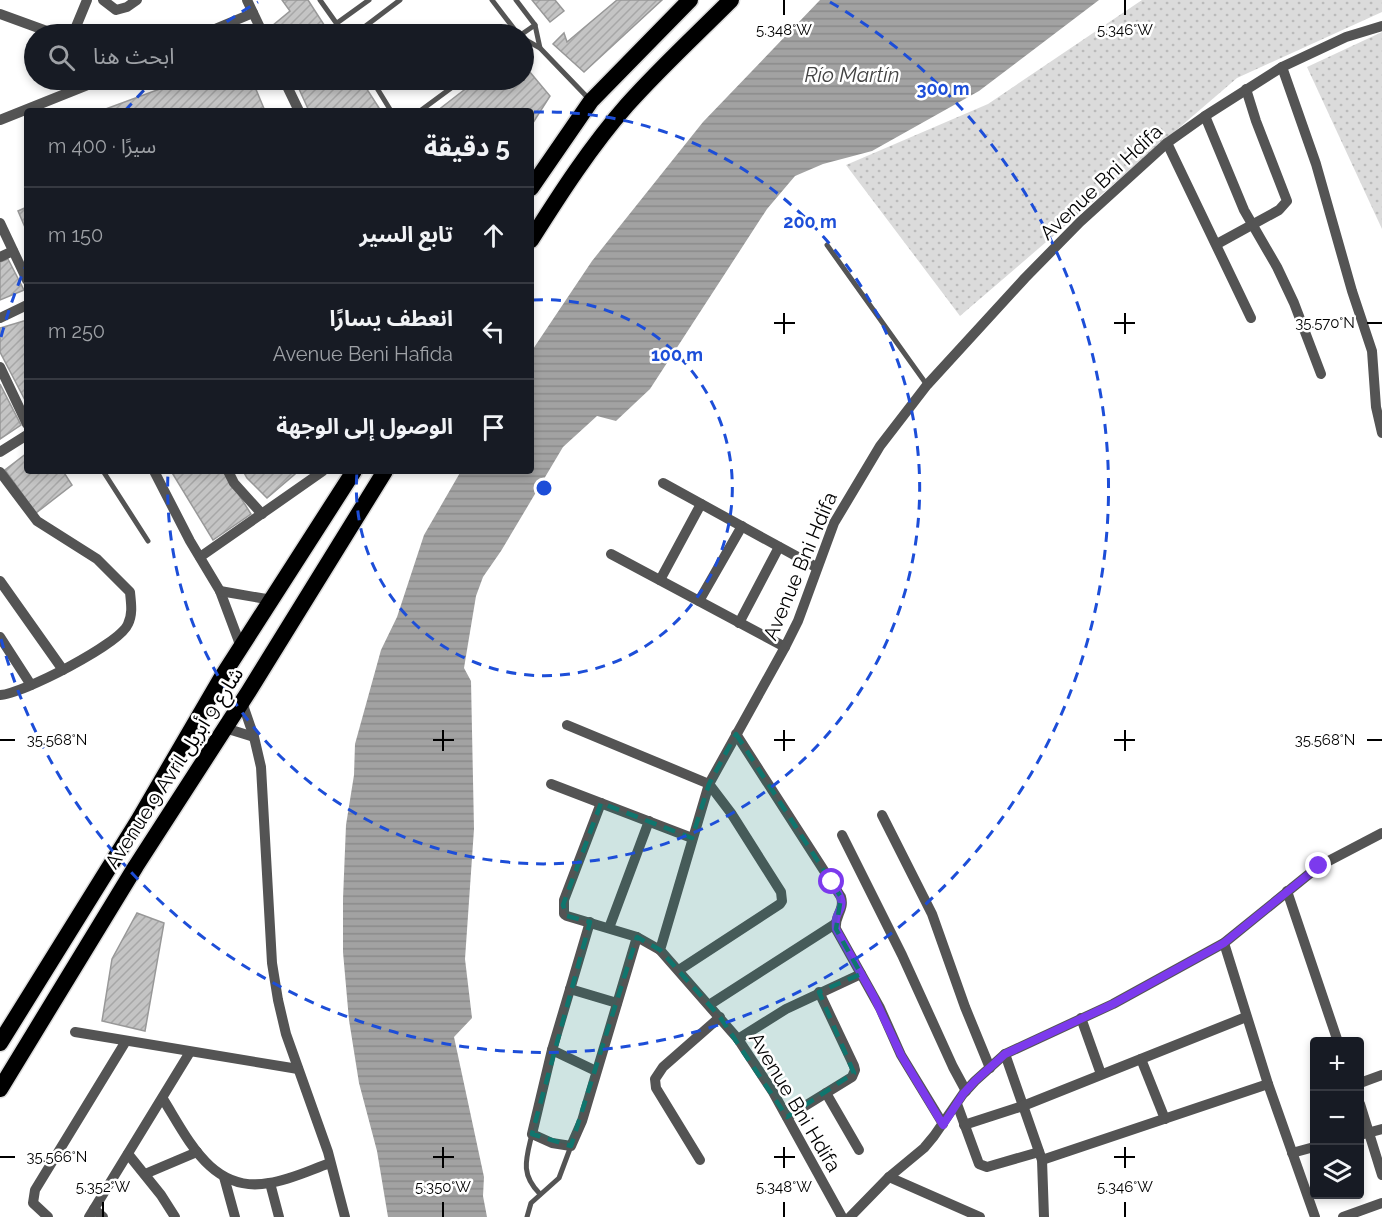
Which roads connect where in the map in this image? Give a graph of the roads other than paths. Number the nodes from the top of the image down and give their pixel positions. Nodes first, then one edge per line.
1 (87, 0) edge
2 (103, 0) edge
3 (137, 0) edge
4 (247, 0) edge
5 (320, 0) edge
6 (369, 0) edge
7 (400, 0) edge
8 (492, 0) edge
9 (516, 0) edge
10 (690, 0) edge
11 (731, 0) edge
12 (253, 13) junction
13 (0, 14) edge
14 (337, 23) joint
15 (28, 24) edge
16 (77, 24) edge
17 (227, 24) edge
18 (258, 24) edge
19 (368, 24) edge
20 (512, 24) edge
21 (535, 25) joint
22 (1382, 26) edge
23 (534, 45) edge
24 (540, 48) junction
25 (1282, 68) junction
26 (1246, 89) junction
27 (73, 90) edge
28 (289, 90) edge
29 (378, 90) edge
30 (448, 90) edge
31 (591, 101) junction
32 (29, 108) edge
33 (298, 108) edge
34 (389, 108) edge
35 (424, 108) edge
36 (24, 110) edge
37 (1205, 116) junction
38 (0, 120) edge
39 (1167, 143) junction
40 (534, 184) edge
41 (0, 223) edge
42 (1253, 225) junction
43 (534, 235) edge
44 (1217, 244) junction
45 (827, 245) dead end
46 (13, 251) junction
47 (0, 257) edge
48 (24, 274) edge
49 (24, 306) edge
50 (0, 318) edge
51 (1251, 318) dead end
52 (0, 367) edge
53 (1321, 374) dead end
54 (927, 385) junction
55 (24, 418) edge
56 (1382, 433) edge
57 (24, 437) edge
58 (0, 451) edge
59 (0, 472) edge
60 (105, 474) edge
61 (156, 474) edge
62 (230, 474) edge
63 (318, 474) edge
64 (352, 474) edge
65 (384, 474) edge
66 (663, 483) dead end
67 (701, 504) junction
68 (262, 514) junction
69 (742, 526) junction
70 (148, 541) dead end
71 (779, 547) junction
72 (611, 554) dead end
73 (200, 557) junction
74 (816, 567) junction
75 (660, 580) junction
76 (1, 585) edge
77 (220, 591) junction
78 (272, 600) junction
79 (699, 601) junction
80 (740, 623) junction
81 (0, 637) edge
82 (241, 647) junction
83 (785, 648) junction
84 (63, 670) junction
85 (31, 685) junction
86 (0, 695) edge
87 (242, 702) junction
88 (567, 725) dead end
89 (225, 728) junction
90 (736, 734) junction
91 (254, 737) junction
92 (551, 784) dead end
93 (709, 784) junction
94 (601, 803) junction
95 (882, 815) dead end
96 (649, 821) junction
97 (1382, 833) edge
98 (842, 835) dead end
99 (692, 838) junction
100 (1287, 891) junction
101 (590, 922) junction
102 (835, 924) junction
103 (609, 928) junction
104 (637, 937) junction
105 (1224, 943) junction
106 (660, 950) junction
107 (679, 970) junction
108 (861, 974) junction
109 (570, 989) junction
110 (819, 992) junction
111 (617, 1003) junction
112 (709, 1005) junction
113 (720, 1017) junction
114 (1246, 1017) junction
115 (1081, 1018) junction
116 (5, 1024) edge
117 (75, 1032) dead end
118 (1337, 1037) edge
119 (738, 1040) junction
120 (126, 1041) junction
121 (0, 1043) edge
122 (552, 1050) junction
123 (190, 1052) junction
124 (1005, 1054) junction
125 (1141, 1059) junction
126 (990, 1068) junction
127 (298, 1070) junction
128 (596, 1071) junction
129 (1101, 1074) junction
130 (1382, 1075) edge
131 (1364, 1081) edge
132 (3, 1084) edge
133 (1268, 1084) junction
134 (966, 1091) junction
135 (826, 1093) junction
136 (0, 1097) edge
137 (163, 1099) junction
138 (957, 1104) junction
139 (1023, 1106) junction
140 (787, 1117) junction
141 (1165, 1119) junction
142 (943, 1125) junction
143 (964, 1125) junction
144 (1382, 1129) edge
145 (532, 1134) junction
146 (1364, 1134) edge
147 (571, 1146) junction
148 (1310, 1148) edge
149 (859, 1150) dead end
150 (197, 1152) junction
151 (128, 1154) junction
152 (1292, 1154) junction
153 (1040, 1156) junction
154 (700, 1160) dead end
155 (330, 1164) junction
156 (145, 1174) junction
157 (1382, 1175) edge
158 (224, 1177) junction
159 (889, 1178) junction
160 (270, 1183) junction
161 (540, 1194) junction
162 (1382, 1203) edge
163 (91, 1213) edge
164 (48, 1217) edge
165 (103, 1217) edge
166 (175, 1217) edge
167 (235, 1217) edge
168 (279, 1217) edge
169 (345, 1217) edge
170 (526, 1217) edge
171 (842, 1217) edge
172 (850, 1217) edge
173 (980, 1217) edge
174 (1044, 1217) edge
175 (1315, 1217) edge
176 (1343, 1217) edge

1 - 16 street
2 - 3 street
4 - 12 street
5 - 14 lane
6 - 14 lane
7 - 19 lane
8 - 20 lane
9 - 21 lane
10 - 31 highway
11 - 43 highway
12 - 17 street
12 - 18 street
13 - 15 street
21 - 24 lane
22 - 25 street, Avenue Bni Hdifa
23 - 24 lane
24 - 31 lane
25 - 26 street, Avenue Bni Hdifa
25 - 56 street
26 - 37 street, Avenue Bni Hdifa
26 - 42 street
27 - 32 street
28 - 33 street
29 - 34 lane
30 - 35 lane
31 - 40 highway
36 - 38 street
37 - 39 street, Avenue Bni Hdifa
37 - 42 street
39 - 44 street
39 - 54 street, Avenue Bni Hdifa
41 - 46 street
42 - 44 street
42 - 53 street
44 - 51 street
45 - 54 lane
46 - 47 street
46 - 48 street
49 - 50 street
52 - 55 street
54 - 74 street, Avenue Bni Hdifa
57 - 58 street
59 - 84 street
60 - 70 lane
61 - 73 street
62 - 68 street
63 - 68 street
64 - 78 highway, Avenue 9 Avril شارع 9 أبريل
65 - 87 highway, Avenue 9 Avril شارع 9 أبريل
66 - 67 street
67 - 69 street
67 - 75 street
68 - 73 street
69 - 71 street
69 - 79 street
71 - 74 street
71 - 80 street
72 - 75 street
73 - 77 street
74 - 83 street, Avenue Bni Hdifa
75 - 79 street
76 - 84 street
77 - 78 street
77 - 82 street
78 - 82 highway, Avenue 9 Avril شارع 9 أبريل
79 - 80 street
80 - 83 street
81 - 85 street
82 - 116 highway, Avenue 9 Avril شارع 9 أبريل
83 - 90 street, Avenue Bni Hdifa
84 - 85 street
85 - 86 street
87 - 89 highway, Avenue 9 Avril شارع 9 أبريل
87 - 91 street
88 - 93 street
89 - 91 street
89 - 132 highway, Avenue 9 Avril شارع 9 أبريل
90 - 93 street, Avenue Bni Hdifa
90 - 102 street
91 - 127 street
92 - 94 street
93 - 99 street, Avenue Bni Hdifa
93 - 107 street
94 - 96 street
94 - 101 street
95 - 126 street
96 - 99 street
96 - 103 street
97 - 100 street
98 - 134 street
99 - 106 street, Avenue Bni Hdifa
100 - 105 street
100 - 118 street
101 - 103 street
101 - 109 street
102 - 108 street
102 - 112 street
103 - 104 street
104 - 106 street
104 - 111 street
105 - 114 street
105 - 115 street
106 - 107 street, Avenue Bni Hdifa
107 - 112 street, Avenue Bni Hdifa
108 - 110 street
108 - 142 street
109 - 111 street
109 - 122 street
110 - 119 street
110 - 135 street
111 - 128 street
112 - 113 street, Avenue Bni Hdifa
113 - 119 street, Avenue Bni Hdifa
113 - 154 street
114 - 125 street
114 - 133 street
115 - 124 street
115 - 129 street
116 - 121 highway, Avenue 9 Avril شارع 9 أبريل
117 - 120 street
119 - 140 street, Avenue Bni Hdifa
120 - 123 street
120 - 164 street
122 - 128 street
122 - 145 street
123 - 127 street
123 - 137 street
124 - 126 street
124 - 139 street
125 - 129 street
125 - 141 street
126 - 134 street
127 - 155 street
128 - 147 street
129 - 139 street
130 - 131 street
132 - 136 highway, Avenue 9 Avril شارع 9 أبريل
133 - 141 street
133 - 152 street
134 - 138 street
135 - 140 street
135 - 149 street
137 - 150 street
137 - 151 street
138 - 142 street
138 - 143 street
139 - 143 street
139 - 153 street
140 - 171 street, Avenue Bni Hdifa
141 - 153 street
142 - 159 street
143 - 153 street
144 - 146 street
145 - 147 street
145 - 161 lane
146 - 157 street
147 - 161 lane
148 - 152 street
150 - 156 street
150 - 158 street
151 - 156 street
151 - 163 street
152 - 175 street
153 - 174 street
155 - 160 street
155 - 169 street
156 - 166 street
158 - 160 street
158 - 167 street
159 - 172 street
159 - 173 street
160 - 168 street
161 - 170 lane
162 - 176 street
163 - 165 street

